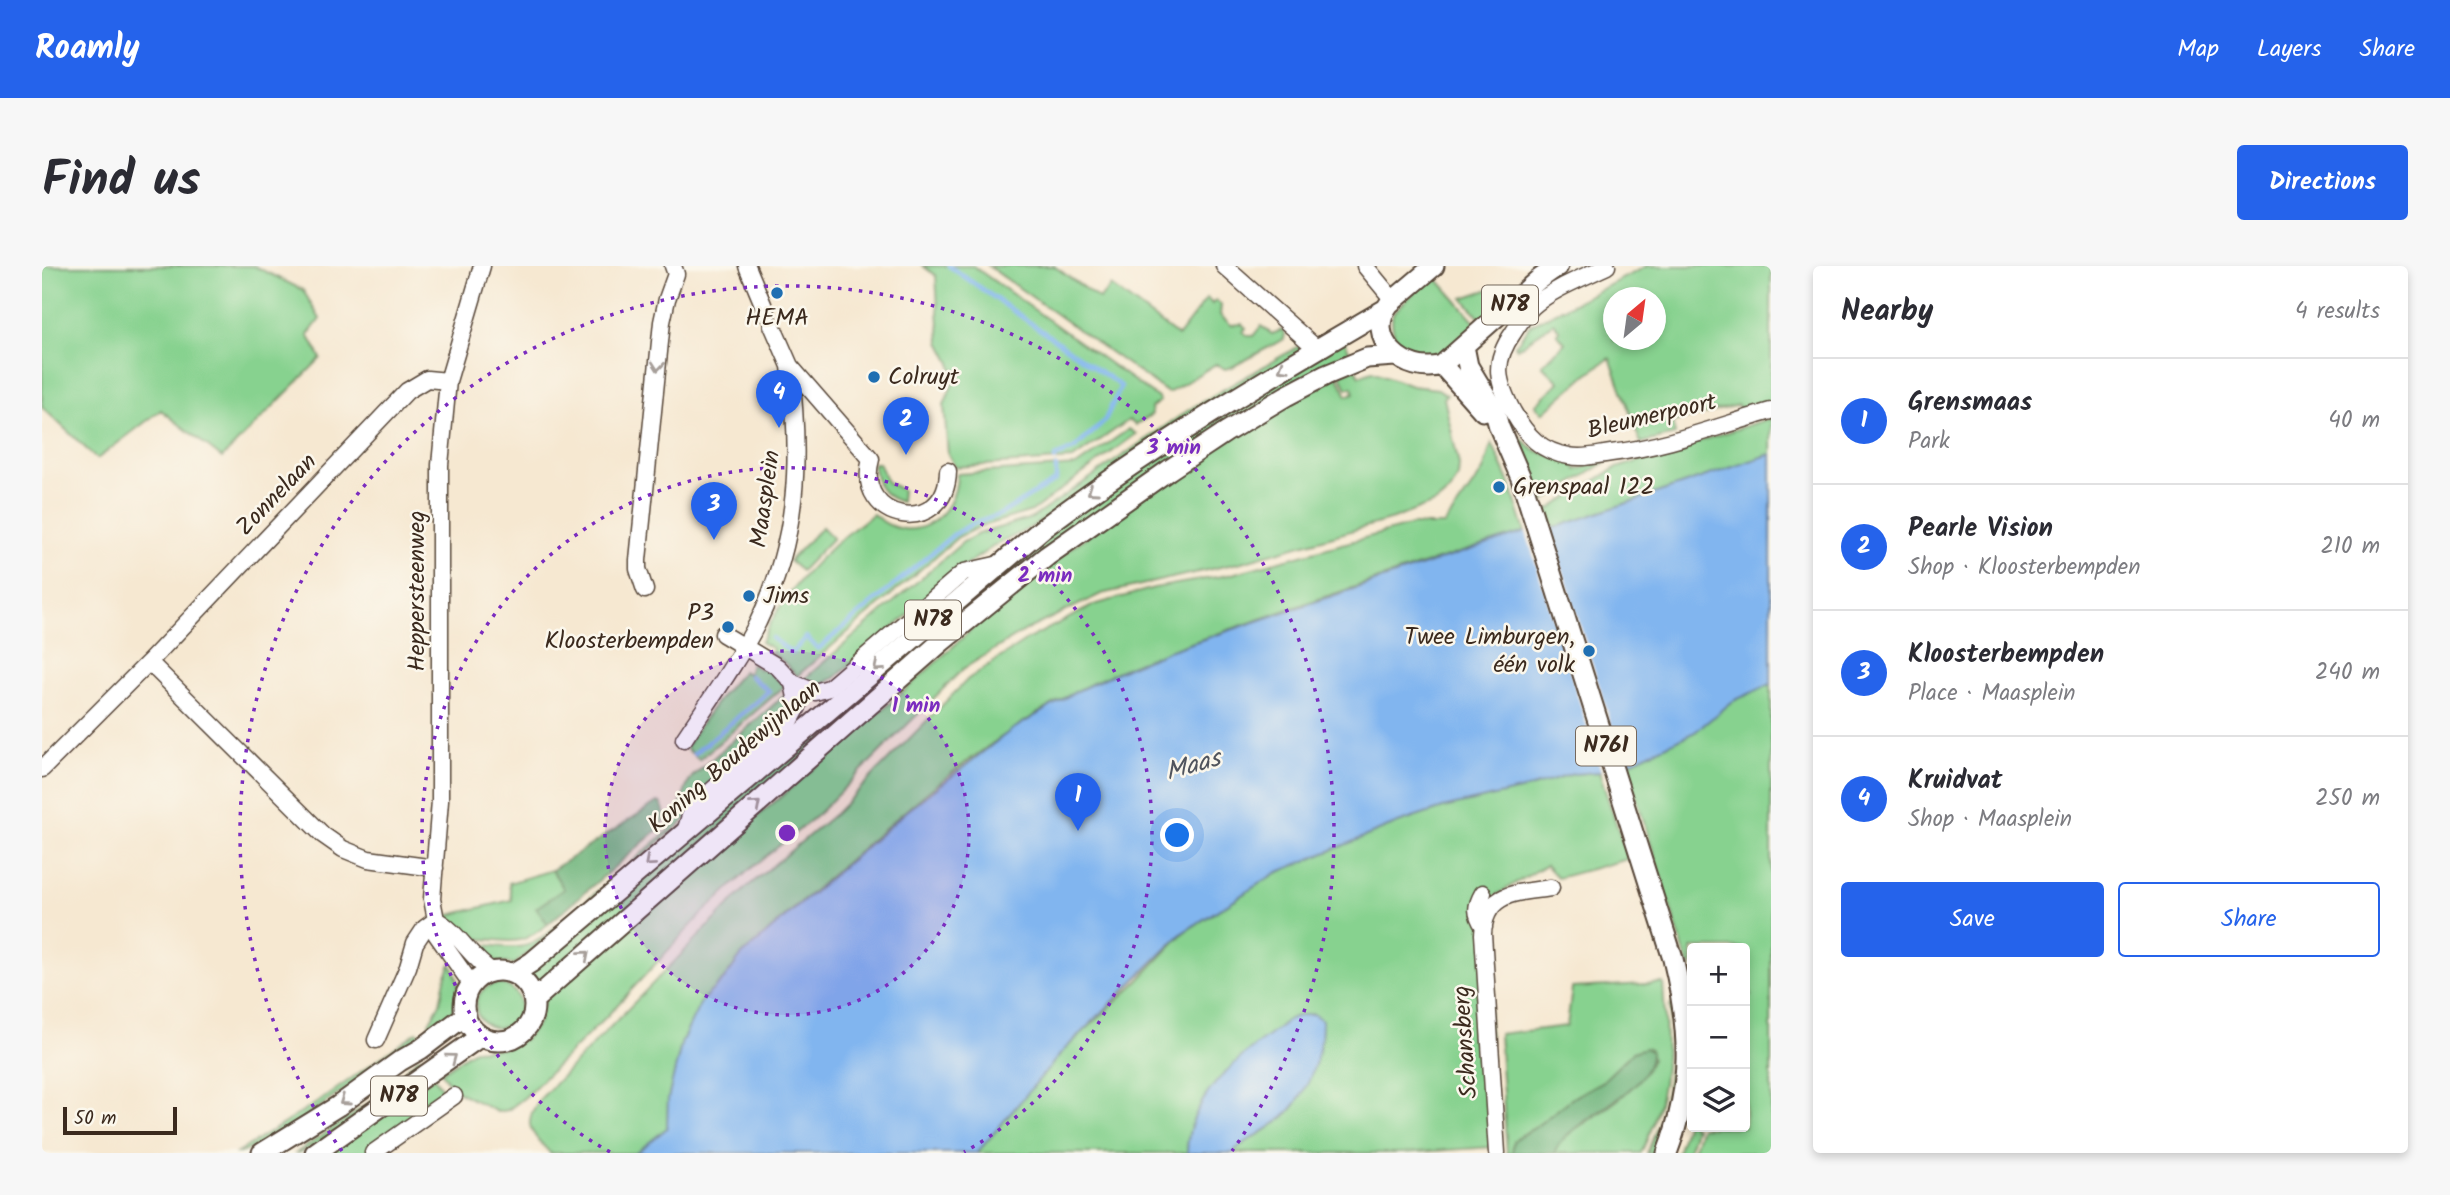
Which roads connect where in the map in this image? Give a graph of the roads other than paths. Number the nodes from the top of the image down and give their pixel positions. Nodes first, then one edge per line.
1 (482, 266) edge
2 (673, 266) edge
3 (747, 266) edge
4 (1224, 266) edge
5 (1365, 266) edge
6 (1434, 266) edge
7 (1558, 266) edge
8 (1607, 266) edge
9 (1387, 300) junction
10 (1464, 346) junction
11 (1316, 348) junction
12 (1395, 355) junction
13 (1442, 365) junction
14 (790, 366) junction
15 (448, 381) junction
16 (1771, 411) edge
17 (1499, 426) junction
18 (948, 471) dead end
19 (987, 569) junction
20 (645, 590) dead end
21 (992, 602) junction
22 (723, 634) dead end
23 (749, 651) junction
24 (149, 662) junction
25 (793, 683) junction
26 (829, 688) junction
27 (790, 722) junction
28 (684, 739) dead end
29 (42, 769) edge
30 (685, 832) junction
31 (435, 868) junction
32 (1551, 888) dead end
33 (1483, 893) dead end
34 (436, 920) junction
35 (1484, 927) junction
36 (503, 973) junction
37 (472, 985) junction
38 (534, 1000) junction
39 (466, 1015) junction
40 (481, 1036) junction
41 (376, 1040) dead end
42 (454, 1096) dead end
43 (266, 1152) edge
44 (315, 1153) edge
45 (373, 1153) edge
46 (1497, 1153) edge
47 (1667, 1153) edge

1 - 15 street, Heppersteenweg
2 -> 20 street
3 - 14 street
4 - 11 street
5 - 9 street
6 - 9 main road, N78
7 - 10 main road, N78
8 - 16 street, Bleumerpoort
9 - 11 main road, Koning Boudewijnlaan / N78
9 - 12 main road
10 - 13 main road, N78
10 - 17 main road, N761
11 -> 19 main road, Koning Boudewijnlaan / N78
12 - 13 main road
12 - 21 main road, Koning Boudewijnlaan / N78
13 - 17 main road, N761
14 - 18 street
14 - 23 street, Maasplein
15 - 24 street, Zonnelaan
15 - 31 street, Heppersteenweg
17 - 47 main road, N761
19 - 21 street
19 - 26 street
19 -> 30 main road, Koning Boudewijnlaan / N78
38 -> 21 main road, Koning Boudewijnlaan / N78
22 - 23 street
23 - 25 street
23 - 28 street, Maasplein
24 - 29 street, Zonnelaan
24 - 31 street
25 - 26 street
25 - 27 street
26 - 27 street
27 - 30 street
30 -> 36 main road, Koning Boudewijnlaan / N78
31 - 34 street, Heppersteenweg
32 - 35 street
33 - 35 street, Schansberg
34 - 36 street
34 - 37 street, Heppersteenweg
34 - 41 street
35 - 46 street, Schansberg
36 - 37 main road, N78
36 - 38 main road
37 - 39 main road
38 - 40 main road, N78
39 - 40 main road
39 -> 43 main road, N78
44 -> 40 main road, N78
42 - 45 street

